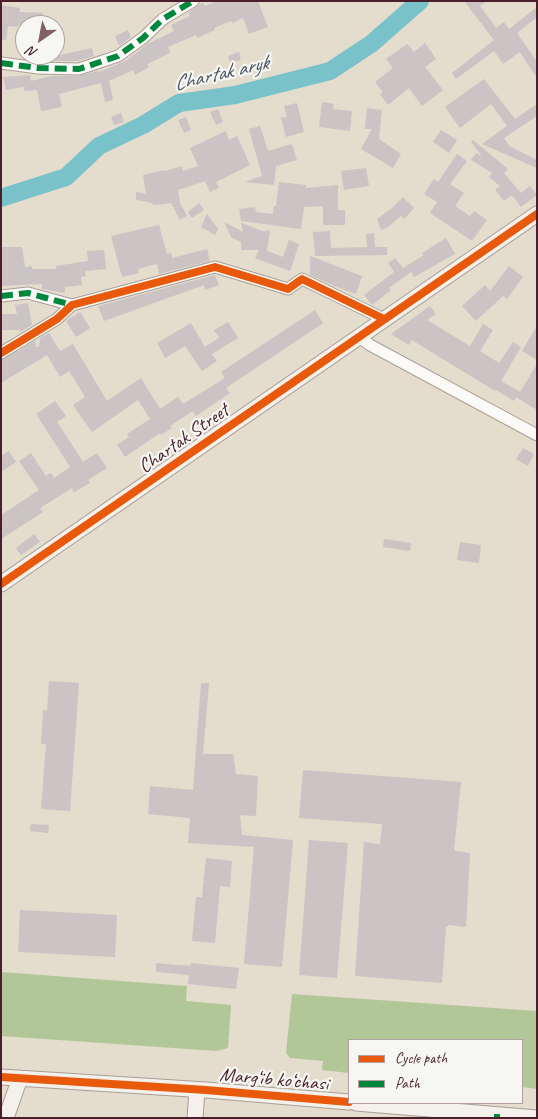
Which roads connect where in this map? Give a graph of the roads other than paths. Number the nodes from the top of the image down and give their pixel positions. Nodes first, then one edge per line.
1 (194, 1) edge
2 (1, 63) edge
3 (537, 214) edge
4 (1, 296) edge
5 (72, 305) junction
6 (384, 319) junction
7 (360, 337) junction
8 (1, 353) edge
9 (537, 435) edge
10 (1, 584) edge
11 (1, 1077) edge
12 (20, 1078) junction
13 (197, 1090) junction
14 (348, 1102) edge
15 (367, 1104) edge
16 (497, 1116) edge
17 (6, 1118) edge
18 (195, 1118) edge
19 (537, 1118) edge

1 - 2 street
3 - 6 street, Chartak Street
4 - 5 street
5 - 6 street
5 - 8 street
6 - 7 street, Chartak Street
7 - 9 street
7 - 10 street, Chartak Street
11 - 12 street, Marg‘ib ko‘chasi
12 - 13 street, Marg‘ib ko‘chasi
12 - 17 street
13 - 14 street, Marg‘ib ko‘chasi
13 - 18 street
15 - 16 street, Marg‘ib ko‘chasi
16 - 19 street, Marg‘ib ko‘chasi

